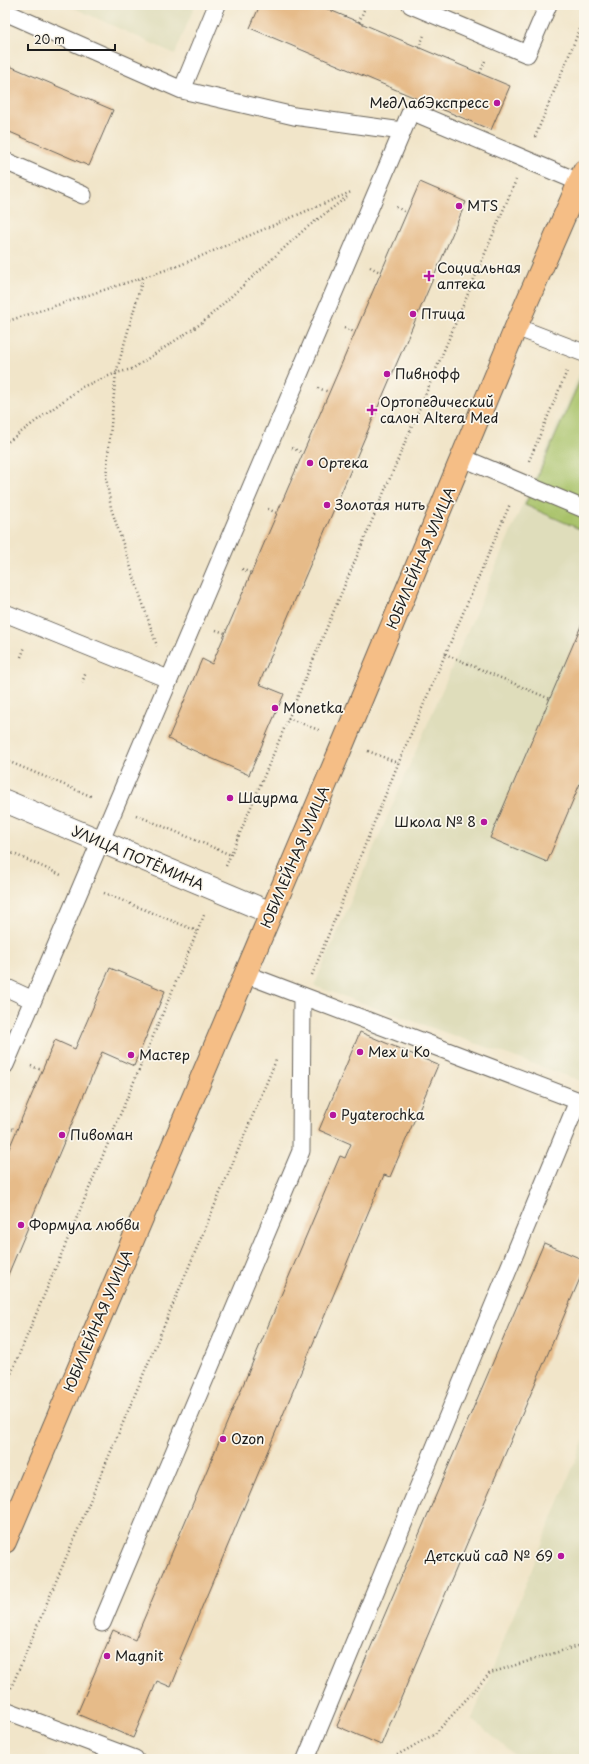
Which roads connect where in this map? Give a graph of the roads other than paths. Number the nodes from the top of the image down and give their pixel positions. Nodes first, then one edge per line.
1 (218, 5) edge
2 (411, 5) edge
3 (548, 5) edge
4 (5, 12) edge
5 (182, 90) junction
6 (402, 131) junction
7 (5, 161) edge
8 (582, 177) edge
9 (83, 194) dead end
10 (516, 327) junction
11 (584, 353) edge
12 (463, 458) junction
13 (584, 509) edge
14 (5, 613) edge
15 (168, 679) junction
16 (5, 802) edge
17 (100, 842) junction
18 (271, 913) junction
19 (245, 974) junction
20 (5, 987) edge
21 (302, 997) junction
22 (33, 1000) junction
23 (5, 1065) edge
24 (581, 1102) edge
25 (5, 1542) edge
26 (102, 1623) dead end
27 (5, 1710) edge
28 (135, 1759) edge
29 (306, 1759) edge

1 - 5 lane
2 - 3 lane
4 - 5 lane
5 - 6 lane
6 - 8 lane
6 - 15 lane
7 - 9 lane
8 - 10 main road, ЮБИЛЕЙНАЯ УЛИЦА
10 - 11 lane
10 - 12 main road, ЮБИЛЕЙНАЯ УЛИЦА
12 - 13 lane
12 - 18 main road, ЮБИЛЕЙНАЯ УЛИЦА
14 - 15 lane
15 - 17 lane
16 - 17 street, УЛИЦА ПОТЁМИНА
17 - 18 street, УЛИЦА ПОТЁМИНА
17 - 22 lane
18 - 19 main road, ЮБИЛЕЙНАЯ УЛИЦА
19 - 21 lane
19 - 25 main road, ЮБИЛЕЙНАЯ УЛИЦА
20 - 22 lane
21 - 24 lane
21 - 26 lane
22 - 23 lane
24 - 29 lane
27 - 28 lane

